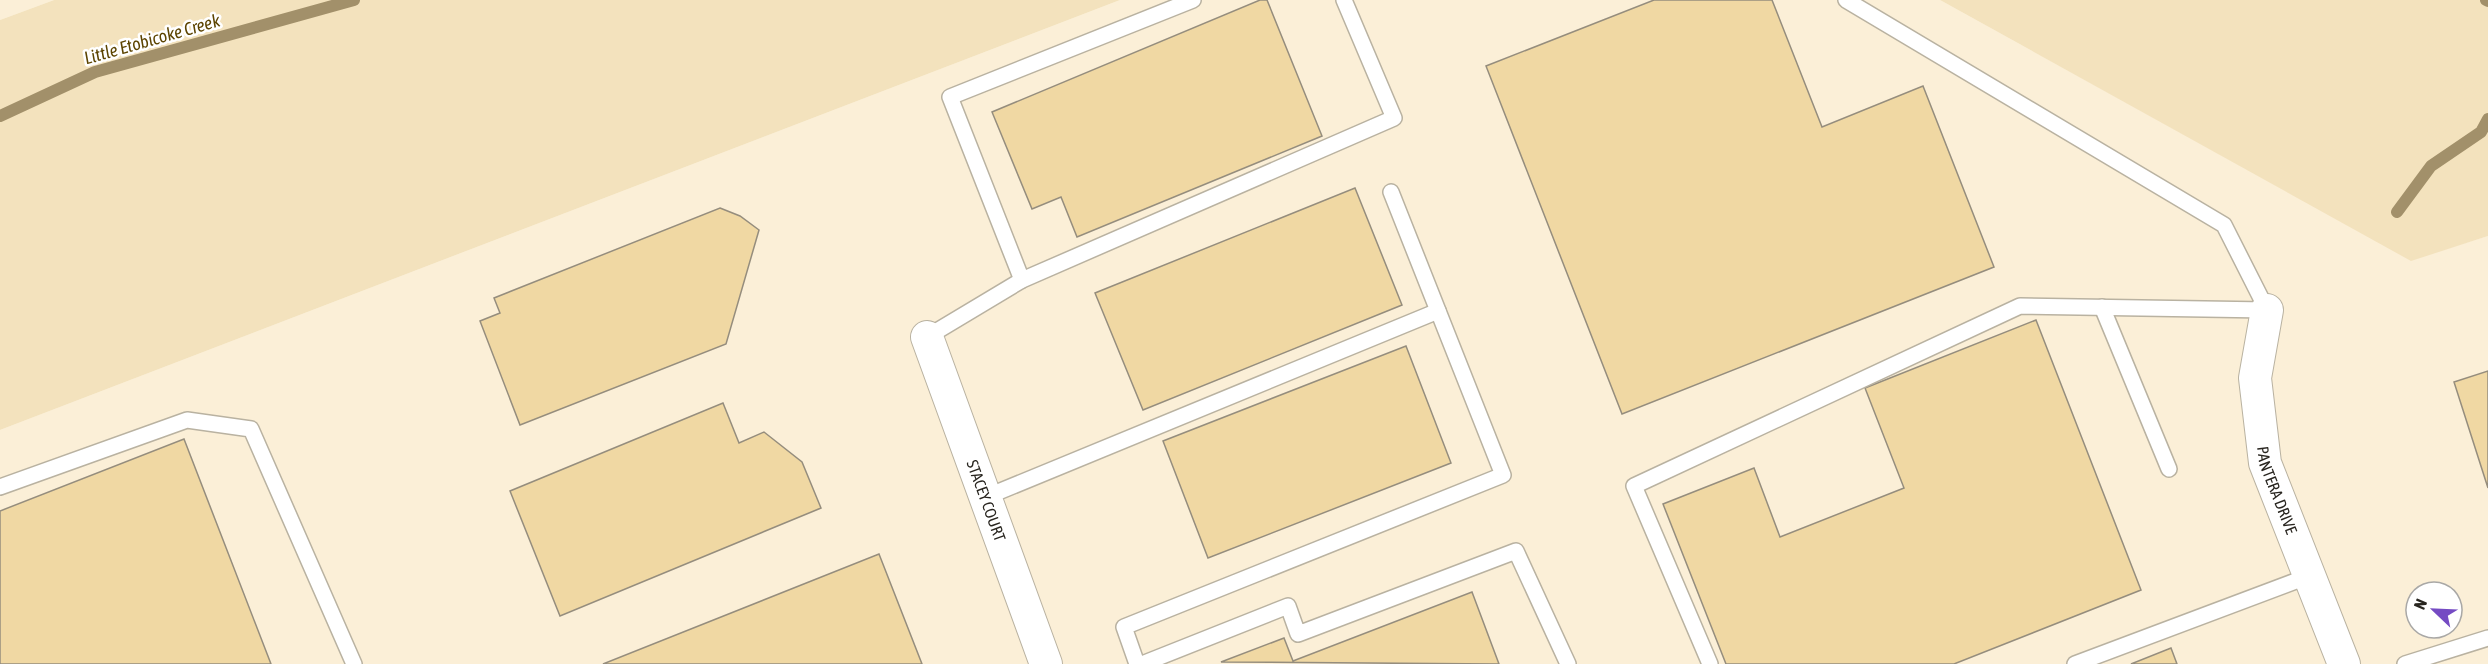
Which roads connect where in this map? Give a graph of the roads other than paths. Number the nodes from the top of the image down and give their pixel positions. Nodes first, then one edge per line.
1 (1193, 0) edge
2 (1344, 0) edge
3 (1846, 0) edge
4 (1391, 192) dead end
5 (1022, 280) junction
6 (2102, 307) junction
7 (2267, 310) junction
8 (1438, 311) junction
9 (927, 337) joint
10 (2169, 469) dead end
11 (0, 487) edge
12 (986, 497) junction
13 (2309, 576) junction
14 (2488, 638) edge
15 (354, 664) edge
16 (1046, 664) edge
17 (1137, 664) edge
18 (1142, 664) edge
19 (1568, 664) edge
20 (1710, 664) edge
21 (2075, 664) edge
22 (2344, 664) edge
23 (2405, 664) edge

1 - 5 lane
2 - 5 lane
3 - 7 lane
4 - 8 lane
5 - 9 lane
6 - 7 lane
6 - 10 lane
6 - 20 lane
7 - 13 street, PANTERA DRIVE
8 - 12 lane
8 - 17 lane
9 - 12 street, STACEY COURT
11 - 15 lane
12 - 16 street, STACEY COURT
13 - 21 lane
13 - 22 street, PANTERA DRIVE
14 - 23 lane
18 - 19 lane

